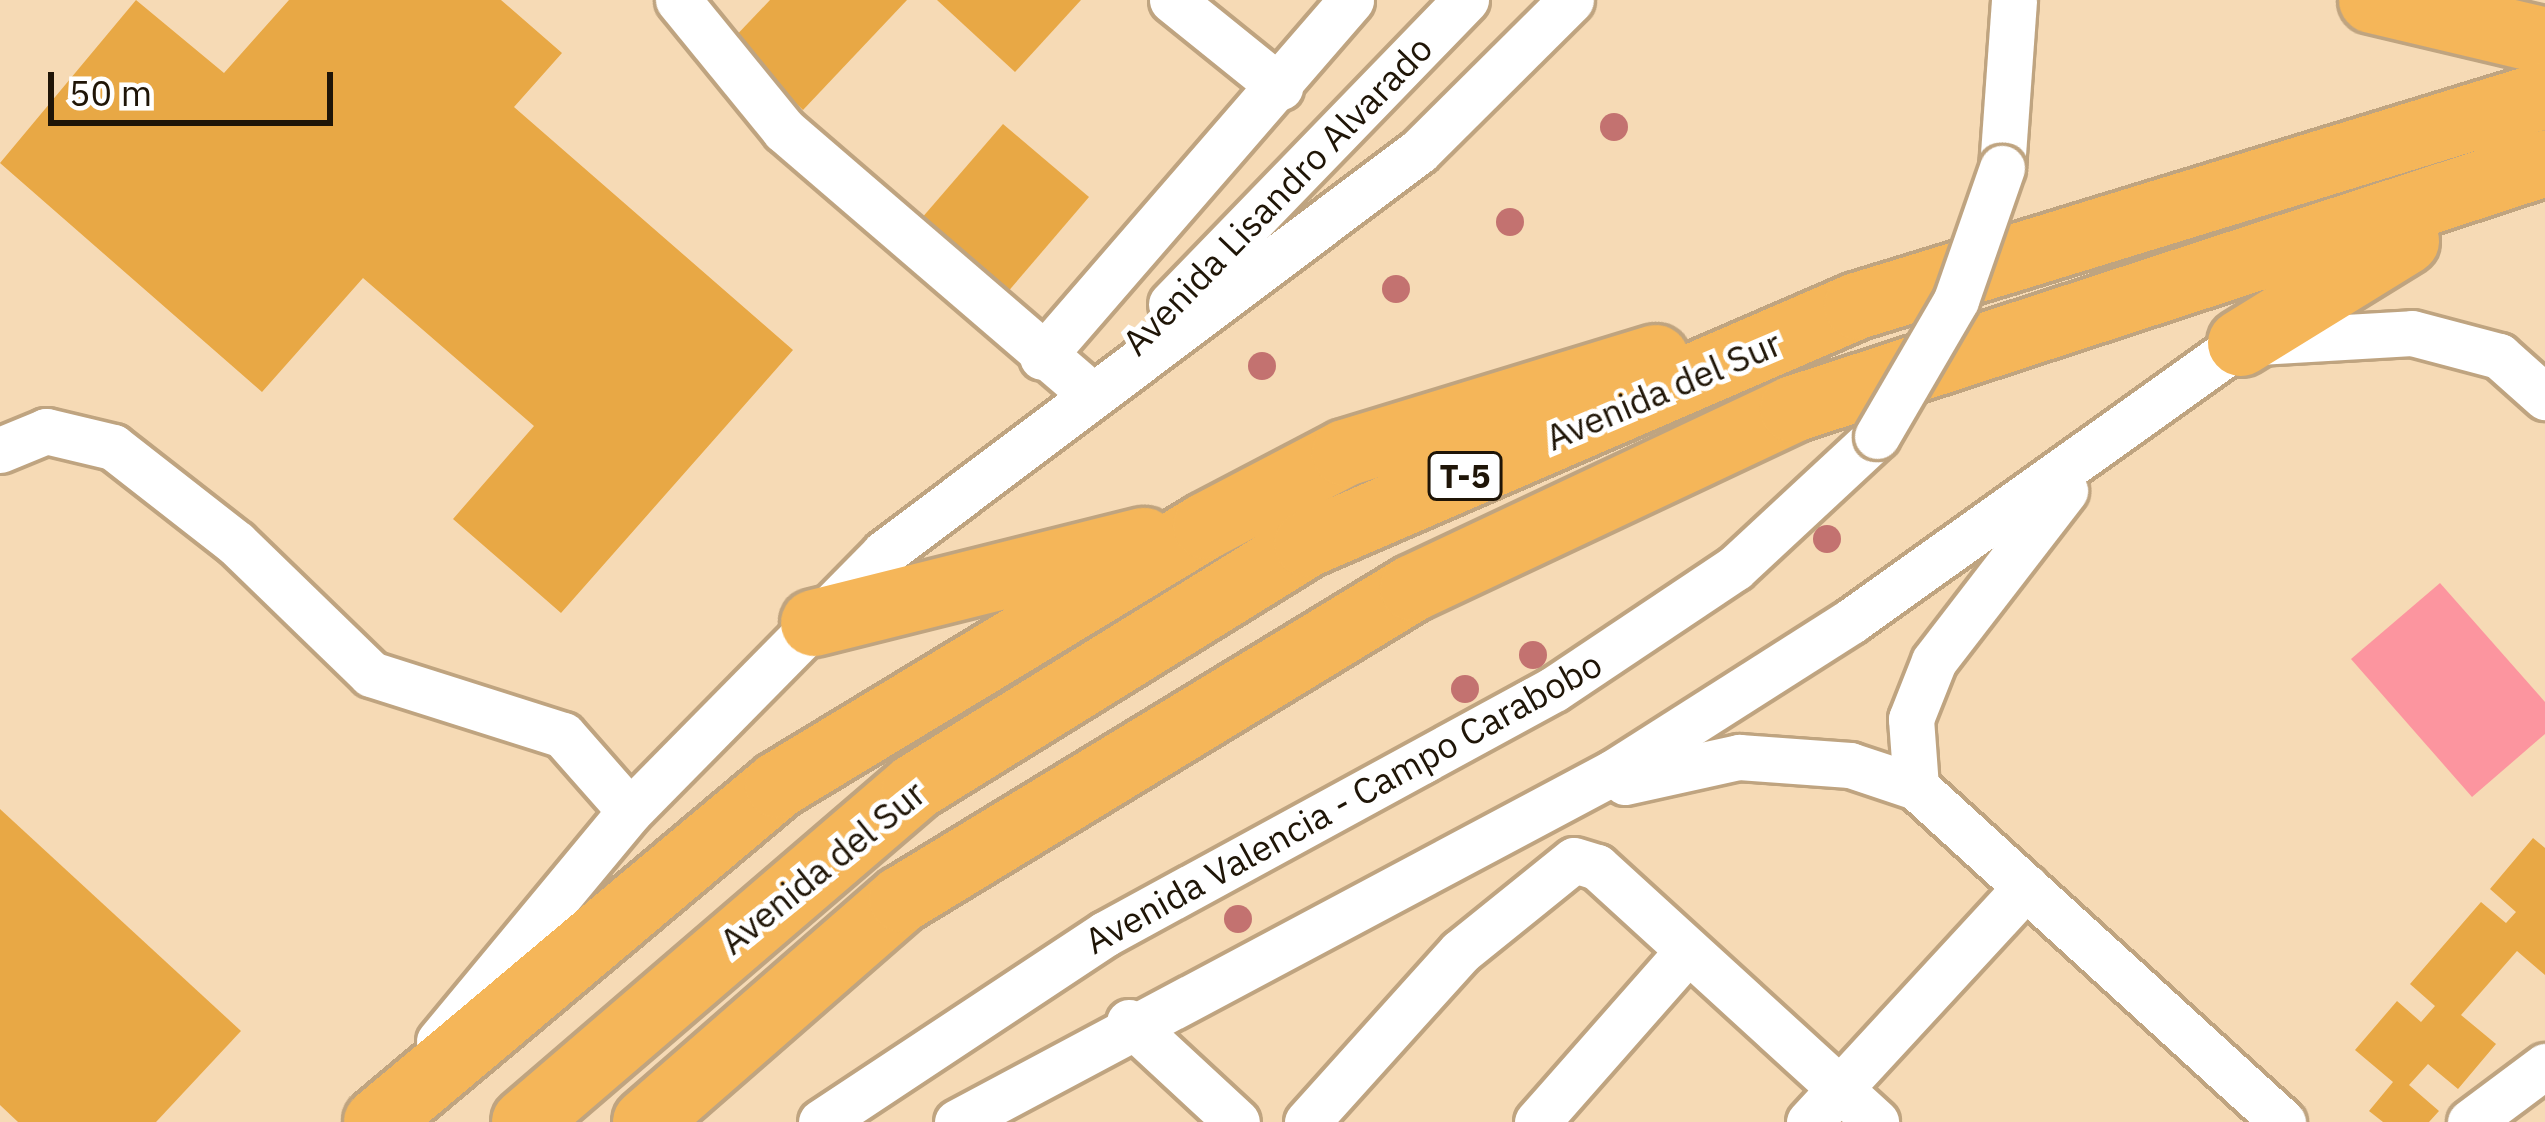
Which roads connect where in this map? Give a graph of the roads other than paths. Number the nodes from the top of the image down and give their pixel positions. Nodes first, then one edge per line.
1 (677, 0) edge
2 (1172, 0) edge
3 (1351, 0) edge
4 (1466, 0) edge
5 (1570, 0) edge
6 (2014, 0) edge
7 (2372, 0) edge
8 (2545, 41) edge
9 (1280, 87) junction
10 (2545, 95) edge
11 (2545, 167) edge
12 (1857, 306) junction
13 (2241, 343) junction
14 (1042, 357) junction
15 (1087, 391) junction
16 (2545, 397) edge
17 (2128, 424) junction
18 (0, 450) edge
19 (1206, 526) junction
20 (814, 623) junction
21 (1916, 787) junction
22 (1561, 799) junction
23 (630, 811) junction
24 (2026, 887) junction
25 (1685, 954) junction
26 (1129, 1022) junction
27 (2545, 1066) edge
28 (1825, 1106) edge
29 (374, 1122) edge
30 (526, 1122) edge
31 (646, 1122) edge
32 (821, 1122) edge
33 (957, 1122) edge
34 (1238, 1122) edge
35 (1307, 1122) edge
36 (1538, 1122) edge
37 (1876, 1122) edge
38 (2283, 1122) edge
39 (2470, 1122) edge

1 - 14 street
2 - 9 street
3 - 9 street
4 - 15 street, Avenida Lisandro Alvarado
5 - 15 street
6 - 32 street, Avenida Valencia - Campo Carabobo, bridge
7 - 8 highway
9 - 14 street
10 - 12 highway, Avenida del Sur / T-5
11 - 13 highway
11 - 31 highway, Avenida del Sur / T-5
12 - 19 highway
12 - 30 highway, Avenida del Sur / T-5
13 - 16 street
13 - 17 street
14 - 15 street
15 - 20 street
17 - 21 street
17 - 22 street
18 - 23 street
19 - 20 highway
19 - 29 highway
20 - 23 street
21 - 22 street
21 - 24 street
22 - 26 street
23 - 29 street
24 - 28 street
24 - 38 street
25 - 28 street
25 - 35 street
25 - 36 street
26 - 33 street
26 - 34 street
27 - 39 street
28 - 37 street

